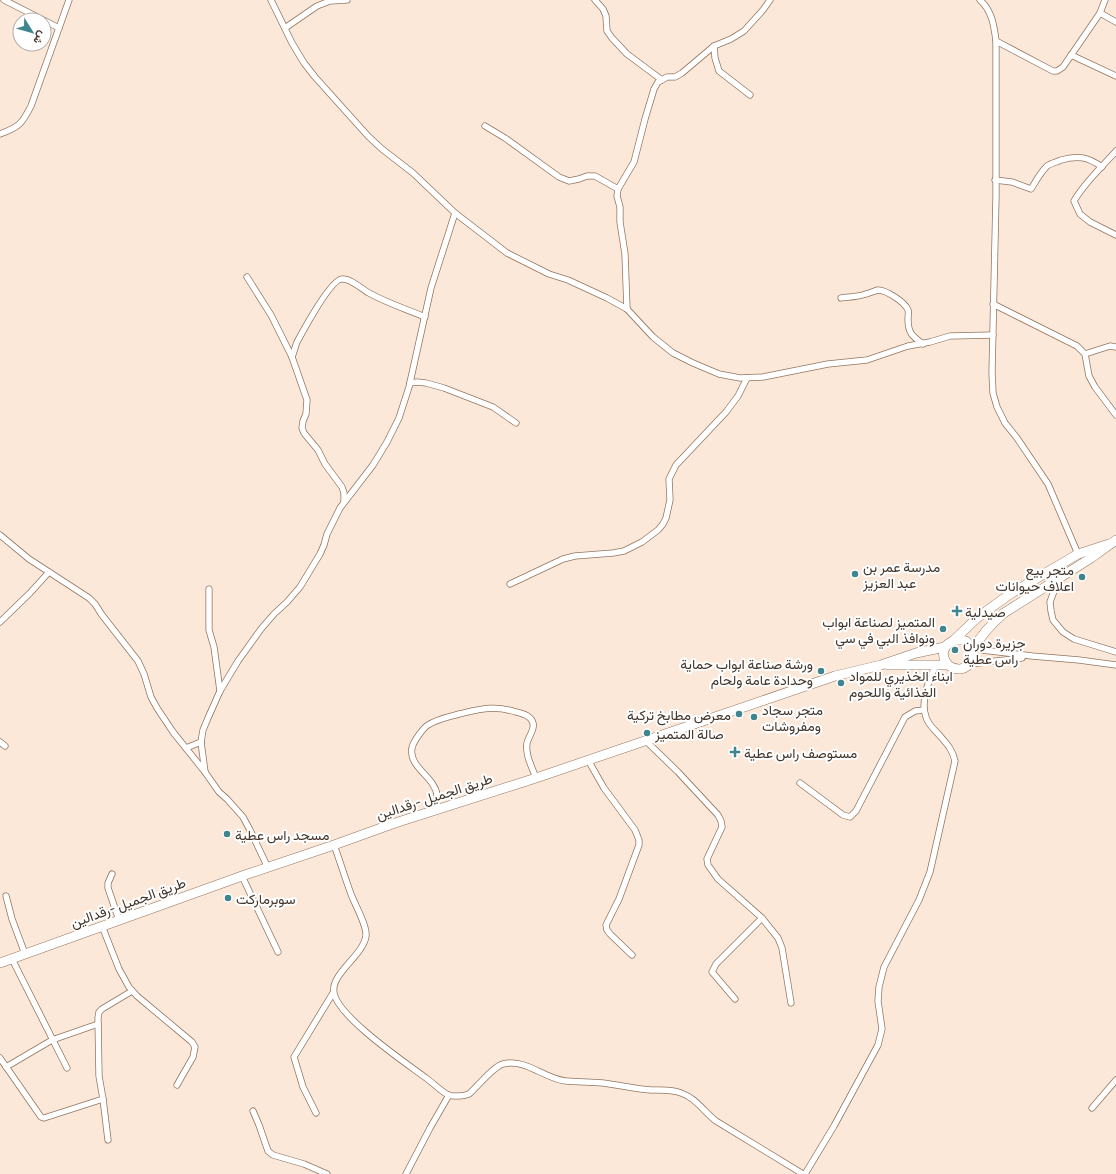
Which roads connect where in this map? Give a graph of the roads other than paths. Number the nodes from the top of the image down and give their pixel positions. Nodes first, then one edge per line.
1 (4, 0) edge
2 (68, 0) edge
3 (271, 0) edge
4 (347, 0) edge
5 (595, 0) edge
6 (770, 0) edge
7 (980, 0) edge
8 (1105, 0) edge
9 (1100, 13) junction
10 (1116, 22) edge
11 (59, 28) junction
12 (285, 28) junction
13 (996, 41) junction
14 (714, 46) junction
15 (1072, 54) junction
16 (1116, 76) edge
17 (662, 80) junction
18 (750, 95) dead end
19 (485, 126) dead end
20 (0, 134) edge
21 (1116, 151) edge
22 (1102, 167) junction
23 (995, 180) junction
24 (618, 189) junction
25 (455, 212) junction
26 (1116, 235) edge
27 (248, 277) dead end
28 (841, 298) dead end
29 (993, 304) junction
30 (627, 309) junction
31 (425, 316) junction
32 (993, 335) junction
33 (923, 344) junction
34 (1116, 347) edge
35 (1085, 354) junction
36 (292, 357) junction
37 (747, 378) junction
38 (410, 383) junction
39 (1116, 415) edge
40 (516, 423) dead end
41 (344, 503) junction
42 (0, 535) edge
43 (1113, 542) edge
44 (1084, 558) junction
45 (49, 572) junction
46 (510, 584) dead end
47 (209, 589) dead end
48 (0, 622) edge
49 (954, 640) junction
50 (945, 647) junction
51 (973, 649) junction
52 (1116, 652) edge
53 (1032, 656) junction
54 (970, 664) junction
55 (880, 665) junction
56 (936, 665) junction
57 (948, 665) junction
58 (1116, 665) edge
59 (220, 691) junction
60 (924, 710) junction
61 (645, 740) junction
62 (0, 742) edge
63 (201, 742) junction
64 (5, 746) dead end
65 (186, 748) junction
66 (588, 760) junction
67 (205, 772) junction
68 (536, 778) junction
69 (800, 782) dead end
70 (435, 810) junction
71 (334, 845) junction
72 (268, 868) junction
73 (112, 874) dead end
74 (242, 876) junction
75 (6, 896) dead end
76 (762, 918) junction
77 (119, 920) junction
78 (102, 926) junction
79 (278, 952) dead end
80 (25, 954) junction
81 (632, 955) dead end
82 (12, 958) junction
83 (0, 963) edge
84 (132, 991) junction
85 (333, 993) junction
86 (735, 999) dead end
87 (791, 1003) dead end
88 (98, 1024) junction
89 (52, 1040) junction
90 (0, 1058) edge
91 (6, 1067) junction
92 (67, 1068) dead end
93 (1116, 1080) edge
94 (177, 1085) dead end
95 (449, 1095) junction
96 (103, 1099) junction
97 (1092, 1108) dead end
98 (253, 1111) dead end
99 (316, 1113) dead end
100 (108, 1140) dead end
101 (327, 1174) edge
102 (406, 1174) edge
103 (804, 1174) edge

1 - 11 street
2 - 11 street
3 - 12 street
4 - 12 street
5 - 17 street
6 - 14 street
7 - 13 street
8 - 9 street
9 - 10 street
9 - 15 street
11 - 20 street
12 - 25 street
13 - 15 street
13 - 23 street
14 - 17 street
14 - 18 street
15 - 16 street
17 - 24 street
19 - 24 street
21 - 22 street
22 - 23 street
22 - 26 street
23 - 29 street
24 - 30 street
25 - 30 street
25 - 31 street
27 - 36 street
28 - 33 street
29 - 32 street
29 - 35 street
30 - 37 street
31 - 36 street
31 - 38 street
32 - 33 street
32 - 44 street
33 - 37 street
34 - 35 street
35 - 39 street
36 - 41 street
37 - 46 street
38 - 40 street
38 - 41 street
41 - 59 street
42 - 45 street
43 - 44 main road
43 - 44 main road
44 - 49 main road
44 - 51 main road
44 - 52 street
45 - 48 street
45 - 65 street
47 - 59 street
49 - 50 main road
49 - 51 main road
50 - 55 main road
50 - 57 main road
51 - 53 street
51 - 54 main road
53 - 54 street
53 - 58 street
54 - 57 main road
55 - 56 main road
55 - 61 main road, طريق الجميل -رقدالين
56 - 57 main road
56 - 60 street
59 - 63 street
60 - 69 street
60 - 103 street
61 - 66 main road, طريق الجميل -رقدالين
61 - 76 street
62 - 64 street
63 - 65 street
63 - 67 street
65 - 67 street
66 - 68 main road, طريق الجميل -رقدالين
66 - 81 street
67 - 72 street
68 - 70 main road, طريق الجميل -رقدالين
68 - 70 street
70 - 71 main road, طريق الجميل -رقدالين
71 - 72 main road, طريق الجميل -رقدالين
71 - 85 street
72 - 74 main road, طريق الجميل -رقدالين
73 - 77 street
74 - 77 main road, طريق الجميل -رقدالين
74 - 79 street
75 - 80 street
76 - 86 street
76 - 87 street
77 - 78 main road, طريق الجميل -رقدالين
78 - 80 main road, طريق الجميل -رقدالين
78 - 84 street
80 - 82 main road, طريق الجميل -رقدالين
82 - 83 main road, طريق الجميل -رقدالين
82 - 89 street
84 - 88 street
84 - 94 street
85 - 95 street
85 - 99 street
88 - 89 street
88 - 96 street
89 - 91 street
89 - 92 street
90 - 91 street
91 - 96 street
93 - 97 street
95 - 102 street
95 - 103 street
96 - 100 street
98 - 101 street

